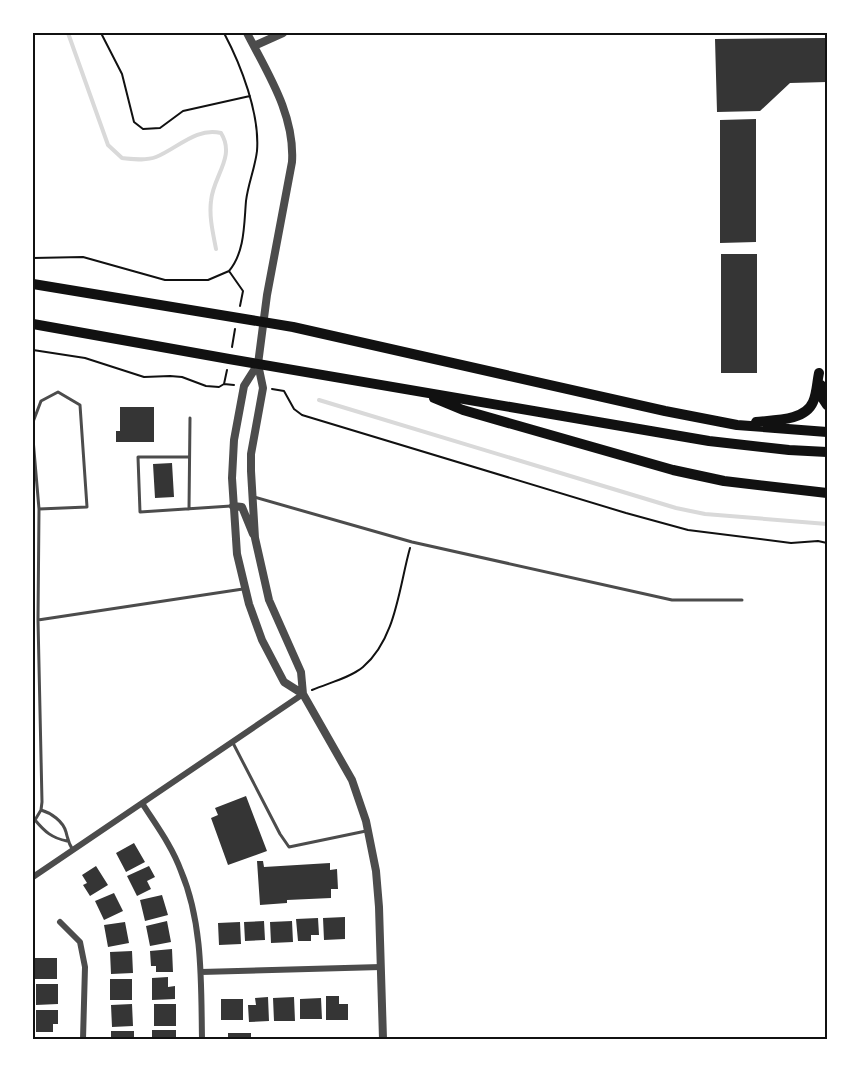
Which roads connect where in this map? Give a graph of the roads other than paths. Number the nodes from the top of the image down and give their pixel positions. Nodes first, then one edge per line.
1 (247, 33) edge
2 (283, 33) edge
3 (254, 46) junction
4 (33, 284) edge
5 (264, 322) junction
6 (33, 324) edge
7 (258, 364) junction
8 (414, 390) junction
9 (827, 405) edge
10 (190, 418) dead end
11 (33, 422) edge
12 (737, 425) junction
13 (827, 432) edge
14 (33, 439) edge
15 (827, 452) edge
16 (189, 457) junction
17 (827, 493) edge
18 (252, 497) junction
19 (233, 506) junction
20 (39, 509) junction
21 (189, 509) junction
22 (255, 538) junction
23 (245, 588) junction
24 (742, 600) dead end
25 (38, 620) junction
26 (303, 694) junction
27 (232, 742) junction
28 (142, 803) junction
29 (41, 810) junction
30 (368, 831) junction
31 (67, 841) junction
32 (73, 850) junction
33 (33, 877) edge
34 (60, 922) dead end
35 (381, 967) junction
36 (201, 972) junction
37 (83, 1039) edge
38 (202, 1039) edge
39 (383, 1039) edge

1 - 3 street
2 - 3 street
3 - 5 street
4 - 5 highway
5 - 7 street
5 - 12 highway
6 - 7 highway
7 - 8 highway
7 - 18 street
7 - 19 street
8 - 15 highway
8 - 17 highway
9 - 12 highway
10 - 16 lane
11 - 20 lane
12 - 13 highway
14 - 20 lane
16 - 21 lane
16 - 21 lane
18 - 22 street
18 - 24 lane
19 - 21 lane
19 - 22 street
19 - 23 street
20 - 25 lane
22 - 26 street
23 - 25 lane
23 - 26 street
25 - 29 lane
26 - 27 street
26 - 30 street
27 - 28 street
27 - 30 lane
28 - 32 street
28 - 36 street
29 - 31 lane
29 - 31 lane
30 - 35 street
31 - 32 lane
32 - 33 street
34 - 37 street
35 - 36 street
35 - 39 street
36 - 38 street

